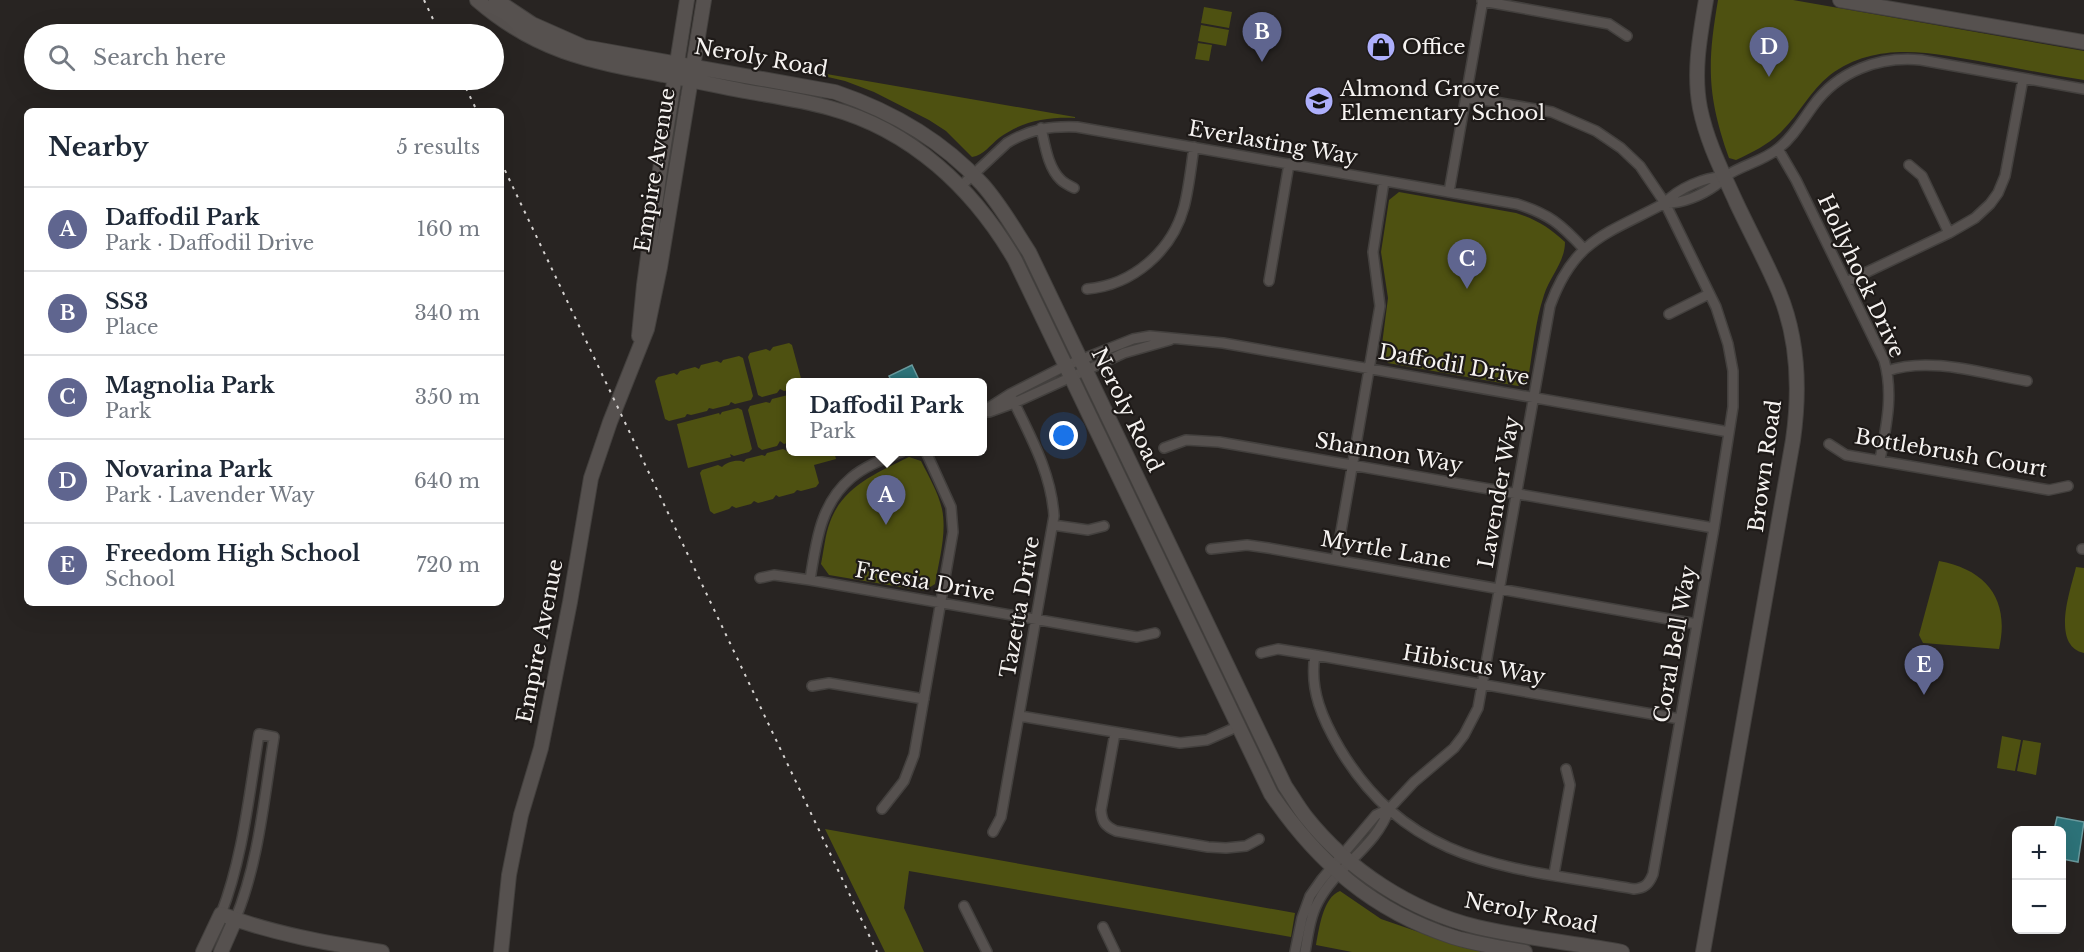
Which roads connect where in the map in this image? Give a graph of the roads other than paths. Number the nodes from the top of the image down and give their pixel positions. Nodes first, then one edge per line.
1 (477, 0) edge
2 (496, 0) edge
3 (687, 0) edge
4 (704, 0) edge
5 (1706, 0) edge
6 (1840, 0) edge
7 (1482, 1) edge
8 (1627, 36) dead end
9 (562, 38) junction
10 (2084, 42) edge
11 (543, 45) junction
12 (676, 71) junction
13 (692, 74) junction
14 (2023, 79) junction
15 (2084, 89) edge
16 (1466, 97) junction
17 (1041, 128) junction
18 (1194, 147) junction
19 (1778, 149) junction
20 (1289, 164) junction
21 (1909, 165) dead end
22 (973, 175) junction
23 (1724, 177) junction
24 (1384, 181) junction
25 (961, 186) junction
26 (1074, 188) dead end
27 (1449, 192) junction
28 (1665, 204) junction
29 (1949, 233) junction
30 (1584, 249) junction
31 (648, 260) junction
32 (660, 267) junction
33 (1269, 281) dead end
34 (1846, 282) junction
35 (1087, 289) dead end
36 (1709, 294) junction
37 (1669, 314) dead end
38 (640, 344) junction
39 (1083, 364) junction
40 (1369, 369) junction
41 (1068, 371) junction
42 (1887, 371) junction
43 (2027, 381) dead end
44 (1012, 398) junction
45 (1534, 398) junction
46 (987, 410) edge
47 (1729, 432) junction
48 (1829, 444) dead end
49 (1164, 448) dead end
50 (892, 456) edge
51 (928, 456) edge
52 (1880, 460) junction
53 (1353, 465) junction
54 (2068, 486) dead end
55 (1517, 493) junction
56 (1053, 525) junction
57 (1104, 526) dead end
58 (1714, 528) junction
59 (1211, 549) dead end
60 (1336, 560) junction
61 (760, 578) dead end
62 (810, 580) junction
63 (1500, 589) junction
64 (941, 603) junction
65 (1036, 620) junction
66 (1697, 624) junction
67 (1155, 633) dead end
68 (1261, 653) dead end
69 (1315, 654) junction
70 (1484, 685) junction
71 (812, 686) dead end
72 (924, 699) junction
73 (1020, 716) junction
74 (1680, 719) junction
75 (1239, 726) junction
76 (1115, 733) junction
77 (1566, 769) dead end
78 (882, 809) dead end
79 (1389, 809) junction
80 (993, 832) dead end
81 (1259, 838) dead end
82 (1346, 859) junction
83 (1336, 871) junction
84 (1554, 874) junction
85 (964, 906) dead end
86 (221, 914) junction
87 (236, 920) junction
88 (1103, 927) dead end
89 (203, 952) edge
90 (221, 952) edge
91 (382, 952) edge
92 (501, 952) edge
93 (987, 952) edge
94 (1115, 952) edge
95 (1295, 952) edge
96 (1305, 952) edge
97 (1525, 952) edge
98 (1622, 952) edge
99 (1703, 952) edge

1 - 11 street, Neroly Road
2 - 9 street, Neroly Road
3 - 12 street, Empire Avenue
4 - 13 street, Empire Avenue
5 - 23 street, Brown Road
6 - 10 street
7 - 8 street
7 - 16 street
9 - 11 street
9 - 12 street, Neroly Road
11 - 12 street, Neroly Road
12 - 13 street, Neroly Road
12 - 31 street, Empire Avenue
13 - 22 street, Neroly Road
13 - 25 street, Neroly Road
13 - 32 street, Empire Avenue
14 - 15 street, Lavender Way
14 - 19 street, Lavender Way
14 - 29 street
16 - 27 street
16 - 28 street, Coral Bell Way
17 - 18 street, Everlasting Way
17 - 22 street, Everlasting Way
17 - 26 street
18 - 20 street, Everlasting Way
18 - 35 street
19 - 23 street, Lavender Way
19 - 34 street, Hollyhock Drive
20 - 24 street, Everlasting Way
20 - 33 street
21 - 29 street
22 - 25 street, Everlasting Way
22 - 39 street, Neroly Road
23 - 28 street, Lavender Way
23 - 99 street, Brown Road
24 - 27 street, Everlasting Way
24 - 40 street
25 - 41 street, Neroly Road
27 - 30 street, Everlasting Way
28 - 30 street, Lavender Way
28 - 36 street, Coral Bell Way
29 - 34 street
30 - 45 street, Lavender Way
31 - 32 street
31 - 38 street, Empire Avenue
32 - 38 street, Empire Avenue
34 - 42 street, Hollyhock Drive
36 - 37 street
36 - 47 street, Coral Bell Way
38 - 92 street, Empire Avenue
39 - 40 street, Daffodil Drive
39 - 41 street, Daffodil Drive
39 - 82 street, Neroly Road
40 - 45 street, Daffodil Drive
40 - 53 street
41 - 44 street, Daffodil Drive
41 - 75 street, Neroly Road
42 - 43 street
42 - 52 street, Hollyhock Drive
44 - 46 street, Daffodil Drive
44 - 56 street, Tazetta Drive
45 - 47 street, Daffodil Drive
45 - 55 street, Lavender Way
47 - 58 street, Coral Bell Way
48 - 52 street, Bottlebrush Court
49 - 53 street, Shannon Way
50 - 62 street
51 - 64 street
52 - 54 street, Bottlebrush Court
53 - 55 street, Shannon Way
53 - 60 street
55 - 58 street, Shannon Way
55 - 63 street, Lavender Way
56 - 57 street
56 - 65 street, Tazetta Drive
58 - 66 street, Coral Bell Way
59 - 60 street, Myrtle Lane
60 - 63 street, Myrtle Lane
61 - 62 street, Freesia Drive
62 - 64 street, Freesia Drive
63 - 66 street, Myrtle Lane
63 - 70 street, Lavender Way
64 - 65 street, Freesia Drive
64 - 72 street
65 - 67 street, Freesia Drive
65 - 73 street, Tazetta Drive
66 - 74 street, Coral Bell Way
68 - 69 street, Hibiscus Way
69 - 70 street, Hibiscus Way
69 - 79 street, Coral Bell Way
70 - 74 street, Hibiscus Way
70 - 79 street, Lavender Way
71 - 72 street
72 - 78 street
73 - 76 street
73 - 80 street, Tazetta Drive
74 - 84 street, Coral Bell Way
75 - 76 street
75 - 83 street, Neroly Road
76 - 81 street
77 - 84 street
79 - 82 street, Lavender Way
79 - 84 street, Coral Bell Way
82 - 83 street, Lavender Way
82 - 98 street, Neroly Road
83 - 95 street
83 - 96 street
83 - 97 street, Neroly Road
85 - 93 street
86 - 87 street
86 - 87 street
86 - 89 street
87 - 90 street
87 - 91 street
88 - 94 street

